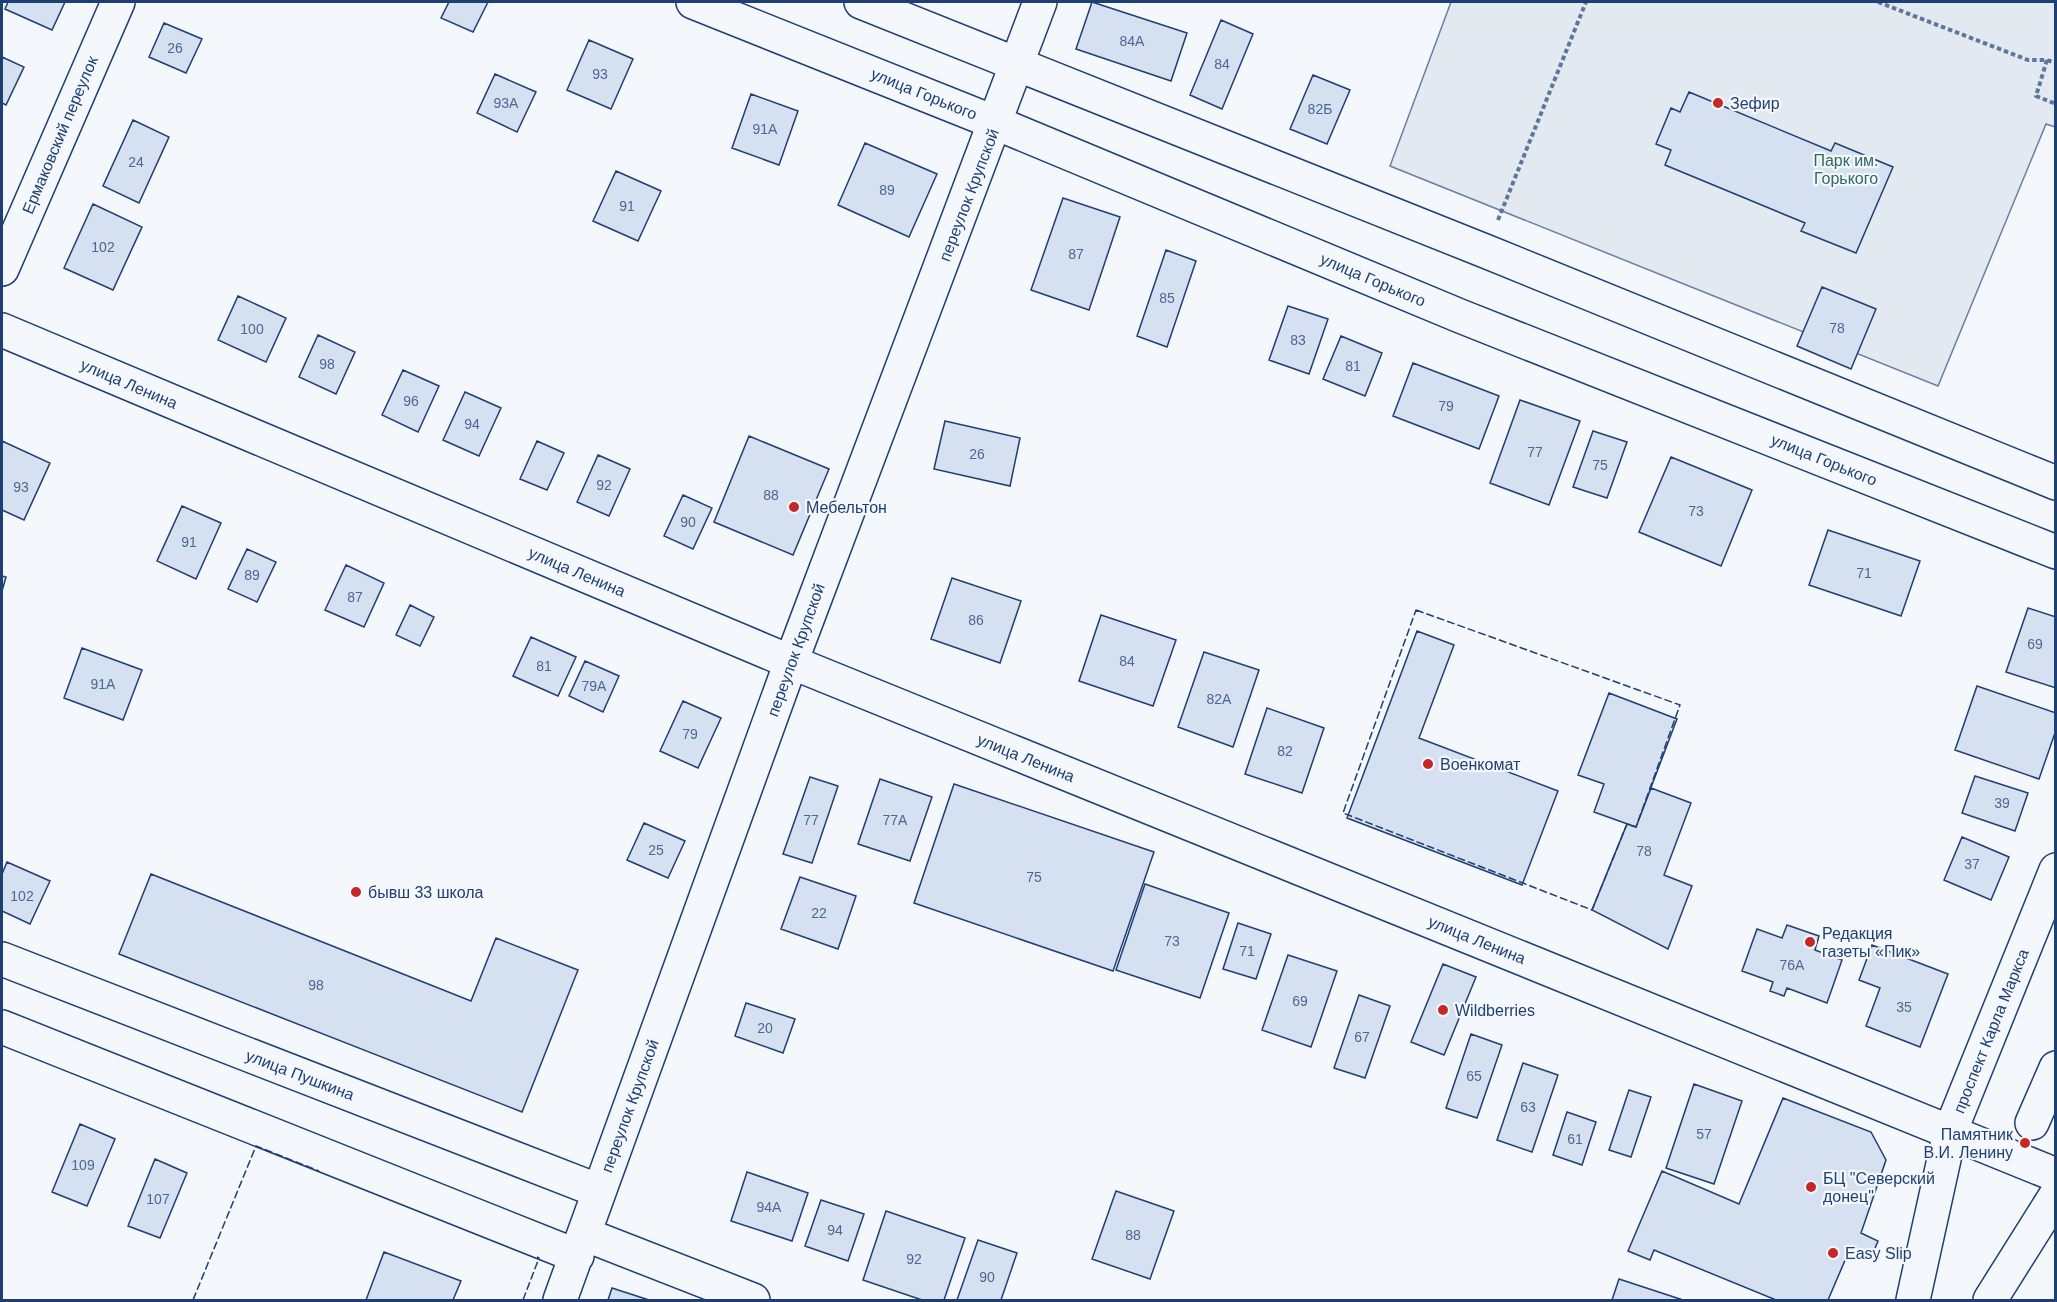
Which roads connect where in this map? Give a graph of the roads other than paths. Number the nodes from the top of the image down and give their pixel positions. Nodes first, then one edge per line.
1 (118, 2) edge
2 (693, 2) edge
3 (861, 2) edge
4 (1040, 2) edge
5 (1017, 65) junction
6 (996, 123) junction
7 (2, 269) edge
8 (2, 330) edge
9 (2055, 483) edge
10 (2055, 552) edge
11 (791, 662) junction
12 (2055, 870) edge
13 (2, 959) edge
14 (2, 1027) edge
15 (2055, 1068) edge
16 (2032, 1124) dead end
17 (1950, 1132) junction
18 (2055, 1175) edge
19 (599, 1191) junction
20 (2055, 1195) edge
21 (580, 1245) junction
22 (560, 1300) edge
23 (753, 1300) edge
24 (1913, 1300) edge
25 (1990, 1300) edge

1 - 7 street, Ермаковский переулок
2 - 6 street, улица Горького
3 - 5 street
4 - 5 street, переулок Крупской
5 - 6 street, переулок Крупской
5 - 9 street
6 - 10 street, улица Горького
6 - 11 street, переулок Крупской
8 - 11 street, улица Ленина
11 - 17 street, улица Ленина
11 - 19 street, переулок Крупской
12 - 17 street, проспект Карла Маркса
13 - 19 street, улица Пушкина
14 - 21 street
15 - 16 street
17 - 18 street, улица Ленина
17 - 24 street, проспект Карла Маркса
19 - 21 street, переулок Крупской
20 - 25 street
21 - 22 street, переулок Крупской
21 - 23 street

